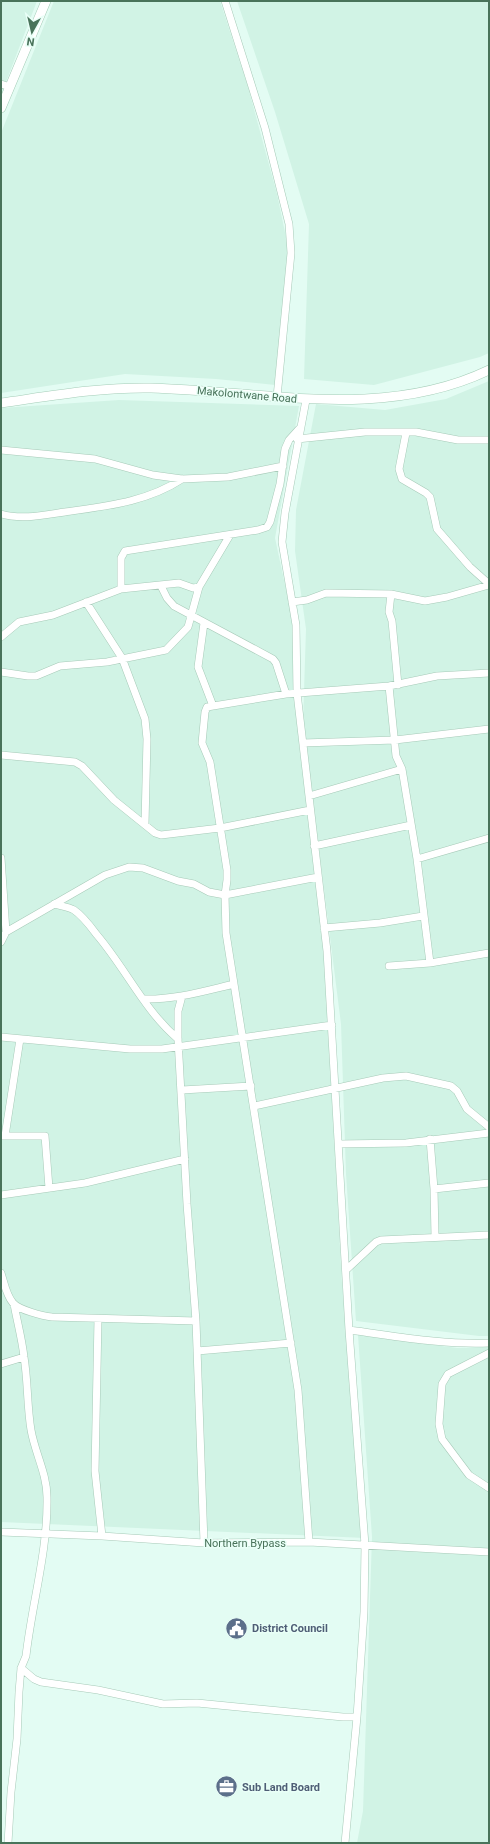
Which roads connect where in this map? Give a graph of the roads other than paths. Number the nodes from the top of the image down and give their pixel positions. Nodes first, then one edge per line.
1 (46, 1) edge
2 (224, 1) edge
3 (5, 85) edge
4 (1, 108) edge
5 (489, 370) edge
6 (277, 397) junction
7 (306, 400) junction
8 (1, 403) edge
9 (299, 429) junction
10 (406, 433) junction
11 (298, 439) junction
12 (489, 440) edge
13 (1, 450) edge
14 (282, 466) junction
15 (182, 479) junction
16 (1, 514) edge
17 (230, 535) junction
18 (489, 584) edge
19 (161, 586) junction
20 (121, 588) junction
21 (199, 588) junction
22 (391, 594) junction
23 (86, 602) junction
24 (292, 602) junction
25 (191, 616) junction
26 (204, 623) junction
27 (1, 637) edge
28 (122, 658) junction
29 (1, 672) edge
30 (489, 673) edge
31 (398, 685) junction
32 (389, 686) junction
33 (296, 693) junction
34 (286, 694) junction
35 (213, 706) junction
36 (489, 729) edge
37 (395, 740) junction
38 (303, 744) junction
39 (1, 755) edge
40 (402, 769) junction
41 (308, 796) junction
42 (310, 810) junction
43 (145, 824) junction
44 (411, 825) junction
45 (220, 828) junction
46 (489, 838) edge
47 (314, 846) junction
48 (1, 858) edge
49 (417, 859) junction
50 (318, 877) junction
51 (225, 895) junction
52 (54, 904) junction
53 (423, 916) junction
54 (324, 928) junction
55 (6, 932) junction
56 (1, 942) edge
57 (489, 953) edge
58 (430, 963) junction
59 (389, 966) dead end
60 (234, 984) junction
61 (182, 996) junction
62 (143, 998) junction
63 (332, 1024) junction
64 (1, 1037) edge
65 (20, 1038) junction
66 (243, 1038) junction
67 (178, 1039) junction
68 (180, 1047) junction
69 (251, 1086) junction
70 (182, 1090) junction
71 (336, 1090) junction
72 (254, 1106) junction
73 (489, 1127) edge
74 (489, 1133) edge
75 (3, 1136) edge
76 (430, 1140) junction
77 (339, 1144) junction
78 (185, 1159) junction
79 (489, 1183) edge
80 (49, 1188) junction
81 (434, 1189) junction
82 (1, 1195) edge
83 (489, 1235) edge
84 (435, 1236) junction
85 (346, 1270) junction
86 (1, 1273) edge
87 (14, 1304) junction
88 (98, 1319) junction
89 (196, 1321) junction
90 (349, 1330) junction
91 (291, 1343) junction
92 (489, 1343) edge
93 (197, 1351) junction
94 (489, 1353) edge
95 (24, 1357) junction
96 (1, 1364) edge
97 (489, 1488) edge
98 (1, 1532) edge
99 (46, 1535) junction
100 (102, 1536) junction
101 (309, 1542) junction
102 (204, 1543) junction
103 (365, 1545) junction
104 (489, 1552) edge
105 (21, 1668) junction
106 (357, 1717) junction
107 (8, 1843) edge
108 (345, 1843) edge

1 - 3 main road
2 - 6 street
3 - 4 main road
5 - 7 main road, Makolontwane Road
6 - 7 main road, Makolontwane Road
6 - 8 main road, Makolontwane Road
7 - 9 street
9 - 11 street
9 - 14 street
10 - 11 street
10 - 12 street
10 - 18 street
11 - 24 street
13 - 15 street
14 - 15 street
14 - 17 street
15 - 16 street
17 - 20 street
17 - 21 street
18 - 22 street
19 - 20 street
19 - 21 street
19 - 25 street
20 - 23 street
21 - 25 street
22 - 24 street
22 - 31 street
23 - 27 street
23 - 28 street
24 - 33 street
25 - 26 street
25 - 28 street
26 - 34 street
26 - 35 street
28 - 29 street
28 - 43 street
30 - 31 street
31 - 32 street
32 - 33 street
32 - 37 street
33 - 34 street
33 - 38 street
34 - 35 street
35 - 45 street
36 - 37 street
37 - 38 street
37 - 40 street
38 - 41 street
39 - 43 street
40 - 41 street
40 - 44 street
41 - 42 street
42 - 45 street
42 - 47 street
43 - 45 street
44 - 47 street
44 - 49 street
45 - 51 street
46 - 49 street
47 - 50 street
48 - 55 street
49 - 53 street
50 - 51 street
50 - 54 street
51 - 52 street
51 - 60 street
52 - 55 street
52 - 62 street
53 - 54 street
53 - 58 street
54 - 63 street
55 - 56 street
57 - 58 street
58 - 59 street
60 - 61 street
60 - 66 street
61 - 62 street
61 - 67 street
62 - 67 street
63 - 66 street
63 - 71 street
64 - 65 street
65 - 68 street
65 - 75 street
66 - 68 street
66 - 69 street
67 - 68 street
68 - 70 street
69 - 70 street
69 - 72 street
70 - 78 street
71 - 72 street
71 - 73 street
71 - 77 street
72 - 91 street
74 - 76 street
75 - 80 street
76 - 77 street
76 - 81 street
77 - 85 street
78 - 80 street
78 - 89 street
79 - 81 street
80 - 82 street
81 - 84 street
83 - 84 street
84 - 85 street
85 - 90 street
86 - 87 street
87 - 88 street
87 - 95 street
88 - 89 street
88 - 100 street
89 - 93 street
90 - 92 street
90 - 103 street
91 - 93 street
91 - 101 street
93 - 102 street
94 - 97 street
95 - 96 street
95 - 99 street
98 - 99 street, Northern Bypass
99 - 100 street, Northern Bypass
99 - 105 street
100 - 102 street, Northern Bypass
101 - 102 street, Northern Bypass
101 - 103 street, Northern Bypass
103 - 104 street, Northern Bypass
103 - 106 street
105 - 106 street
105 - 107 street
106 - 108 street

